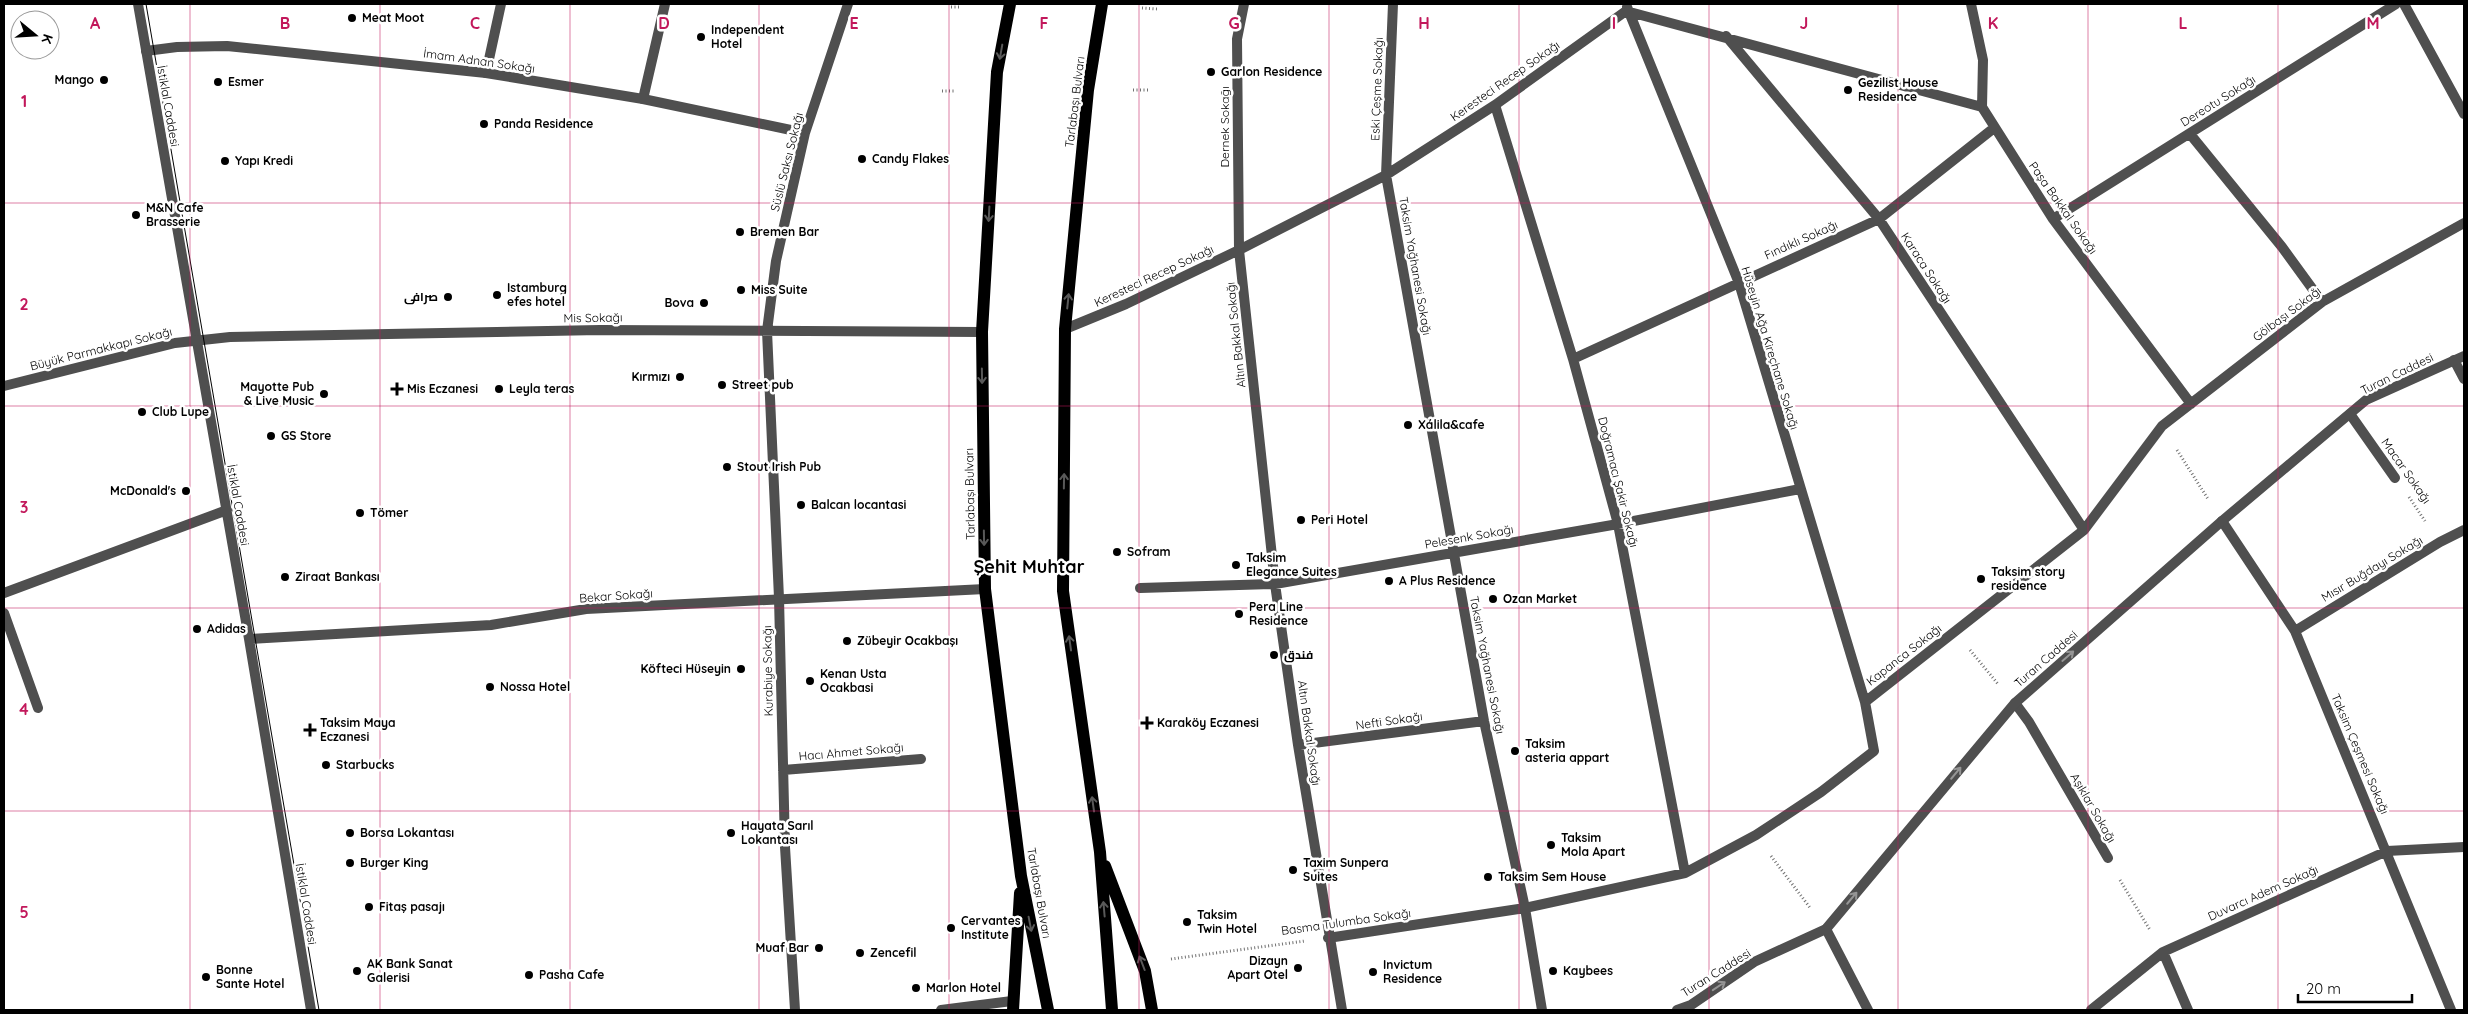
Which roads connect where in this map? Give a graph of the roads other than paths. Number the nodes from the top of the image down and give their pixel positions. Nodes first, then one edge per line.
1 (138, 4) edge
2 (501, 4) edge
3 (665, 4) edge
4 (848, 4) edge
5 (1010, 4) edge
6 (1102, 4) edge
7 (1244, 4) edge
8 (1394, 4) edge
9 (1971, 4) edge
10 (2396, 4) edge
11 (2404, 4) edge
12 (1626, 7) edge
13 (1726, 36) junction
14 (146, 51) junction
15 (486, 73) junction
16 (643, 99) junction
17 (1495, 105) junction
18 (1982, 108) junction
19 (2464, 114) edge
20 (1994, 128) junction
21 (805, 133) junction
22 (2190, 134) junction
23 (1386, 175) junction
24 (1879, 219) junction
25 (2053, 219) junction
26 (2464, 223) edge
27 (1239, 250) junction
28 (1739, 283) junction
29 (2322, 302) junction
30 (1065, 329) junction
31 (767, 331) junction
32 (982, 332) junction
33 (201, 340) junction
34 (2459, 358) edge
35 (1573, 359) junction
36 (2464, 379) edge
37 (4, 386) edge
38 (2191, 404) junction
39 (2350, 414) junction
40 (2162, 426) joint
41 (2395, 478) road end
42 (1800, 488) junction
43 (227, 510) junction
44 (2222, 521) junction
45 (1618, 524) junction
46 (2084, 530) junction
47 (2464, 530) edge
48 (1452, 552) junction
49 (1275, 584) junction
50 (1140, 588) dead end
51 (984, 589) junction
52 (4, 593) edge
53 (779, 598) junction
54 (4, 613) edge
55 (2295, 631) junction
56 (250, 639) junction
57 (1865, 702) junction
58 (2015, 703) junction
59 (38, 708) dead end
60 (1484, 720) junction
61 (1298, 745) junction
62 (921, 759) dead end
63 (783, 770) junction
64 (2464, 847) edge
65 (2387, 851) junction
66 (1100, 852) junction
67 (2108, 858) road end
68 (1685, 873) junction
69 (1021, 876) junction
70 (1525, 908) junction
71 (1826, 929) junction
72 (1328, 938) junction
73 (2163, 952) junction
74 (1013, 1006) edge
75 (311, 1010) edge
76 (795, 1010) edge
77 (941, 1010) edge
78 (1048, 1010) edge
79 (1112, 1010) edge
80 (1152, 1010) edge
81 (1342, 1010) edge
82 (1542, 1010) edge
83 (1677, 1010) edge
84 (1868, 1010) edge
85 (2091, 1010) edge
86 (2188, 1010) edge
87 (2451, 1010) edge

1 - 14 street, İstiklal Caddesi
2 - 15 street
3 - 16 street
4 - 21 street, Süslü Saksı Sokağı
5 -> 32 main road, Tarlabaşı Bulvarı
30 -> 6 main road, Tarlabaşı Bulvarı
7 - 27 street, Dernek Sokağı
8 - 23 street, Eski Çeşme Sokağı
9 - 18 street
10 - 22 street, Dereotu Sokağı
11 - 19 street
12 - 13 street
12 - 17 street, Keresteci Recep Sokağı
12 - 28 street, Hüseyin Ağa Kireçhane Sokağı
13 - 18 street
13 - 24 street, Karaca Sokağı
14 - 15 street, İmam Adnan Sokağı
14 - 33 street, İstiklal Caddesi
15 - 16 street, İmam Adnan Sokağı
16 - 21 street, İmam Adnan Sokağı
17 - 23 street, Keresteci Recep Sokağı
17 - 35 street, Doğramacı Şakir Sokağı
18 - 20 street, Paşa Bakkal Sokağı
20 - 24 street, Fındıklı Sokağı
20 - 25 street, Paşa Bakkal Sokağı
21 - 31 street, Süslü Saksı Sokağı
22 - 25 street, Dereotu Sokağı
22 - 29 street
23 - 27 street, Keresteci Recep Sokağı
23 - 48 street, Taksim Yağhanesi Sokağı
24 - 28 street, Fındıklı Sokağı
24 - 46 street, Karaca Sokağı
25 - 38 street, Paşa Bakkal Sokağı
26 - 29 street, Gölbaşı Sokağı
27 - 30 street, Keresteci Recep Sokağı
27 - 49 street, Altın Bakkal Sokağı
28 - 35 street, Fındıklı Sokağı
28 - 42 street, Hüseyin Ağa Kireçhane Sokağı
29 - 38 street, Gölbaşı Sokağı
66 -> 30 main road, Tarlabaşı Bulvarı
31 - 32 street, Mis Sokağı
31 - 33 street, Mis Sokağı
31 - 53 street, Kurabiye Sokağı
32 -> 51 main road, Tarlabaşı Bulvarı
33 - 37 street, Büyük Parmakkapı Sokağı
33 - 43 street, İstiklal Caddesi
34 - 36 street
34 - 39 street, Turan Caddesi
35 - 45 street, Doğramacı Şakir Sokağı
38 - 40 street, Gölbaşı Sokağı
39 - 41 street, Macar Sokağı
39 - 44 street, Turan Caddesi
40 - 46 street, Kapanca Sokağı
42 - 45 street, Pelesenk Sokağı
42 - 57 street, Hüseyin Ağa Kireçhane Sokağı
43 - 52 street
43 - 56 street, İstiklal Caddesi
44 - 55 street, Taksim Çeşmesi Sokağı
58 -> 44 street, Turan Caddesi
45 - 48 street, Pelesenk Sokağı
45 - 68 street, Doğramacı Şakir Sokağı
46 - 57 street, Kapanca Sokağı
47 - 55 street, Mısır Buğdayı Sokağı
48 - 49 street, Pelesenk Sokağı
48 - 60 street, Taksim Yağhanesi Sokağı
49 - 50 street, Pelesenk Sokağı
49 - 61 street, Altın Bakkal Sokağı
51 - 53 street, Bekar Sokağı
51 - 69 main road, Tarlabaşı Bulvarı
53 - 56 street, Bekar Sokağı
53 - 63 street, Kurabiye Sokağı
54 - 59 street
55 - 65 street, Taksim Çeşmesi Sokağı
56 - 75 street, İstiklal Caddesi
57 - 68 street, Kapanca Sokağı
58 - 67 street, Aşıklar Sokağı
71 -> 58 street, Turan Caddesi
60 - 61 street, Nefti Sokağı
60 - 70 street, Taksim Yağhanesi Sokağı
61 - 72 street, Altın Bakkal Sokağı
62 - 63 street, Hacı Ahmet Sokağı
63 - 76 street, Kurabiye Sokağı
64 - 65 street, Duvarcı Adem Sokağı
65 - 73 street, Duvarcı Adem Sokağı
65 - 87 street, Taksim Çeşmesi Sokağı
79 -> 66 main road, Tarlabaşı Bulvarı
80 -> 66 main road
68 - 70 street, Kapanca Sokağı
69 - 74 main road
69 -> 78 main road, Tarlabaşı Bulvarı
70 - 72 street, Basma Tulumba Sokağı
70 - 82 street, Taksim Yağhanesi Sokağı
83 -> 71 street, Turan Caddesi
71 - 84 street
72 - 81 street, Altın Bakkal Sokağı
73 - 85 street, Duvarcı Adem Sokağı
73 - 86 street
74 - 77 street

